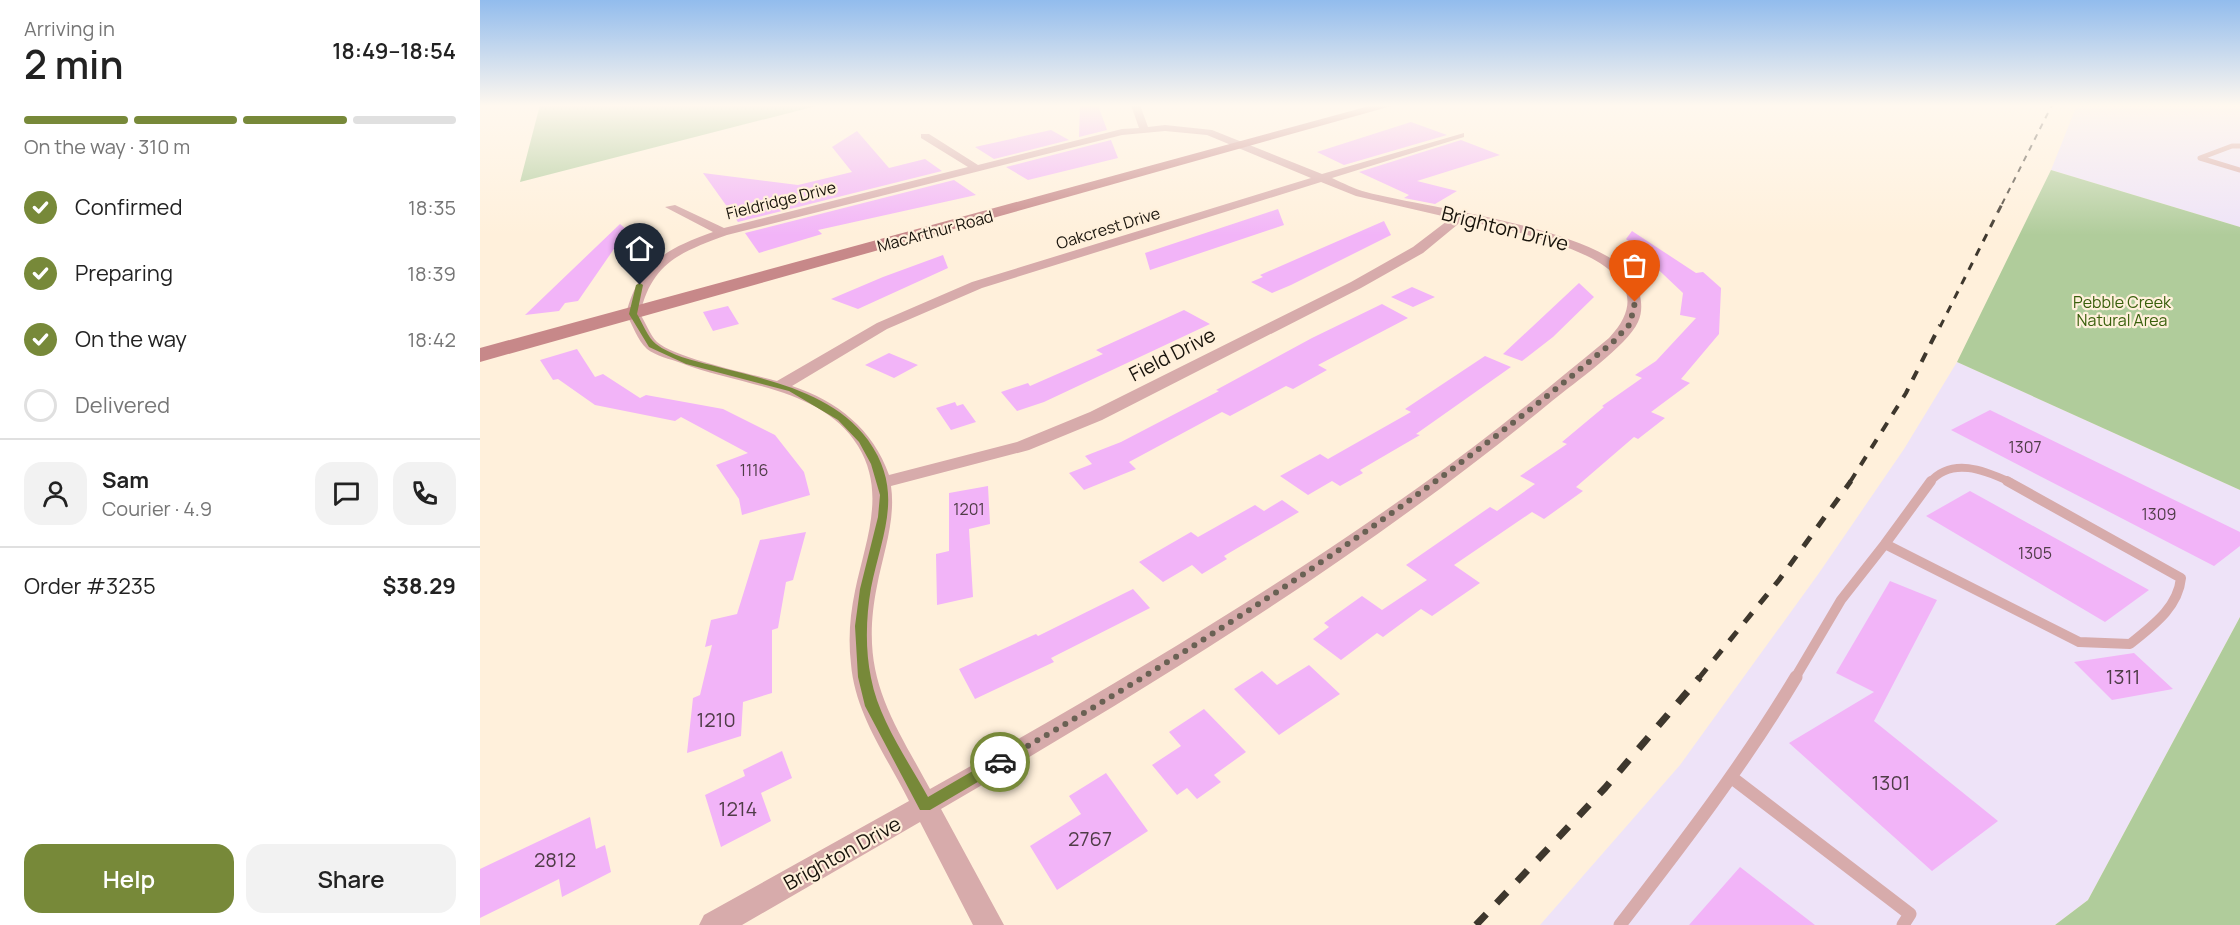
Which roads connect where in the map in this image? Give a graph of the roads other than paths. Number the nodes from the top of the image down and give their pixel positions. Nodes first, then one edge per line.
1 (945, 148) edge
2 (1061, 148) edge
3 (1238, 148) edge
4 (1251, 148) edge
5 (1419, 148) edge
6 (2226, 148) edge
7 (976, 168) junction
8 (2240, 170) edge
9 (1322, 179) junction
10 (671, 207) dead end
11 (1460, 217) junction
12 (723, 232) junction
13 (633, 314) junction
14 (480, 355) edge
15 (780, 386) junction
16 (882, 483) junction
17 (1885, 544) junction
18 (1731, 777) junction
19 (925, 806) junction
20 (714, 925) edge
21 (989, 925) edge
22 (1620, 925) edge
23 (1903, 925) edge

1 - 7 street
2 - 7 street, Fieldridge Drive
3 - 13 street, MacArthur Road
4 - 9 street, Brighton Drive
5 - 9 street, Oakcrest Drive
6 - 8 lane
7 - 12 street, Fieldridge Drive
9 - 11 street, Brighton Drive
9 - 15 street, Oakcrest Drive
10 - 12 street
11 - 16 street, Field Drive
11 - 19 street, Brighton Drive
12 - 13 street, Fieldridge Drive
13 - 14 street, MacArthur Road
13 - 15 street
15 - 16 street
16 - 19 street
17 - 17 lane
17 - 18 lane
18 - 22 lane
18 - 23 lane
19 - 20 street, Brighton Drive
19 - 21 street

